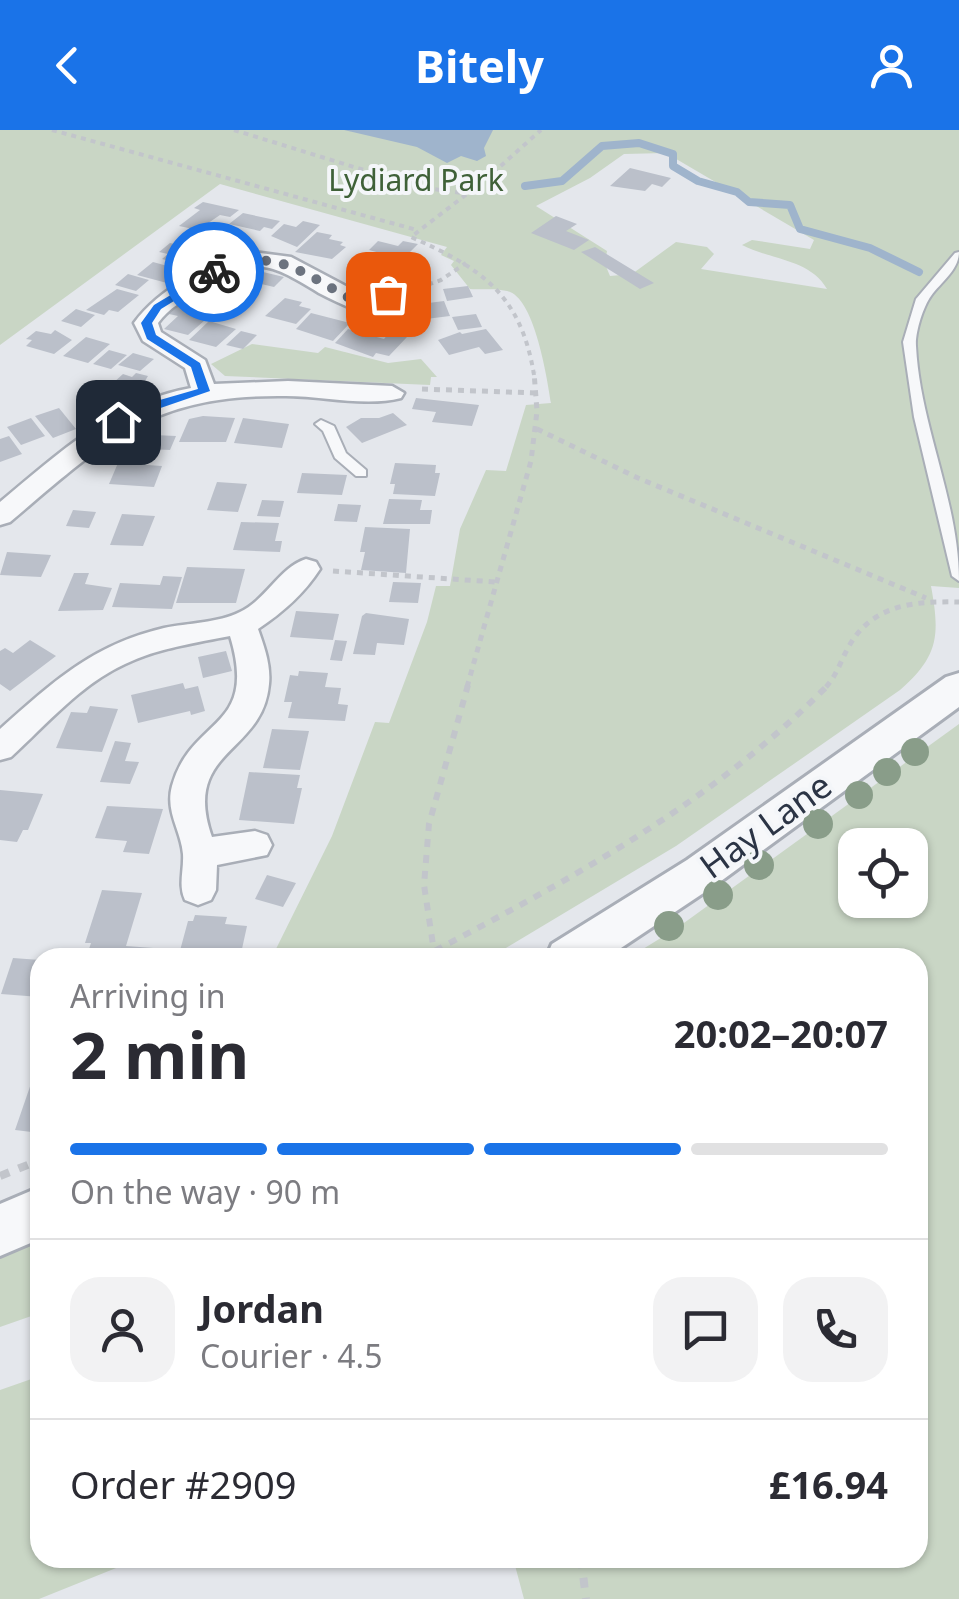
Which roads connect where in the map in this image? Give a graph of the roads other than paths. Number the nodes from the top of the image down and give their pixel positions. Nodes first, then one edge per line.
1 (959, 255) edge
2 (388, 294) road end
3 (366, 306) junction
4 (398, 320) dead end
5 (204, 391) junction
6 (329, 392) junction
7 (392, 393) road end
8 (321, 424) joint
9 (360, 473) dead end
10 (0, 516) edge
11 (306, 569) road end
12 (959, 576) edge
13 (242, 623) junction
14 (959, 688) edge
15 (0, 748) edge
16 (255, 845) dead end
17 (200, 853) junction
18 (198, 890) dead end
19 (584, 948) edge
20 (30, 1217) edge
21 (0, 1230) edge

1 - 12 lane
2 - 3 street
3 - 4 street
3 - 5 street
5 - 6 street
5 - 10 street
6 - 7 street
6 - 8 street
8 - 9 lane
11 - 13 street
13 - 15 street
13 - 17 street
14 - 19 street, Hay Lane
16 - 17 street
17 - 18 street
20 - 21 street

